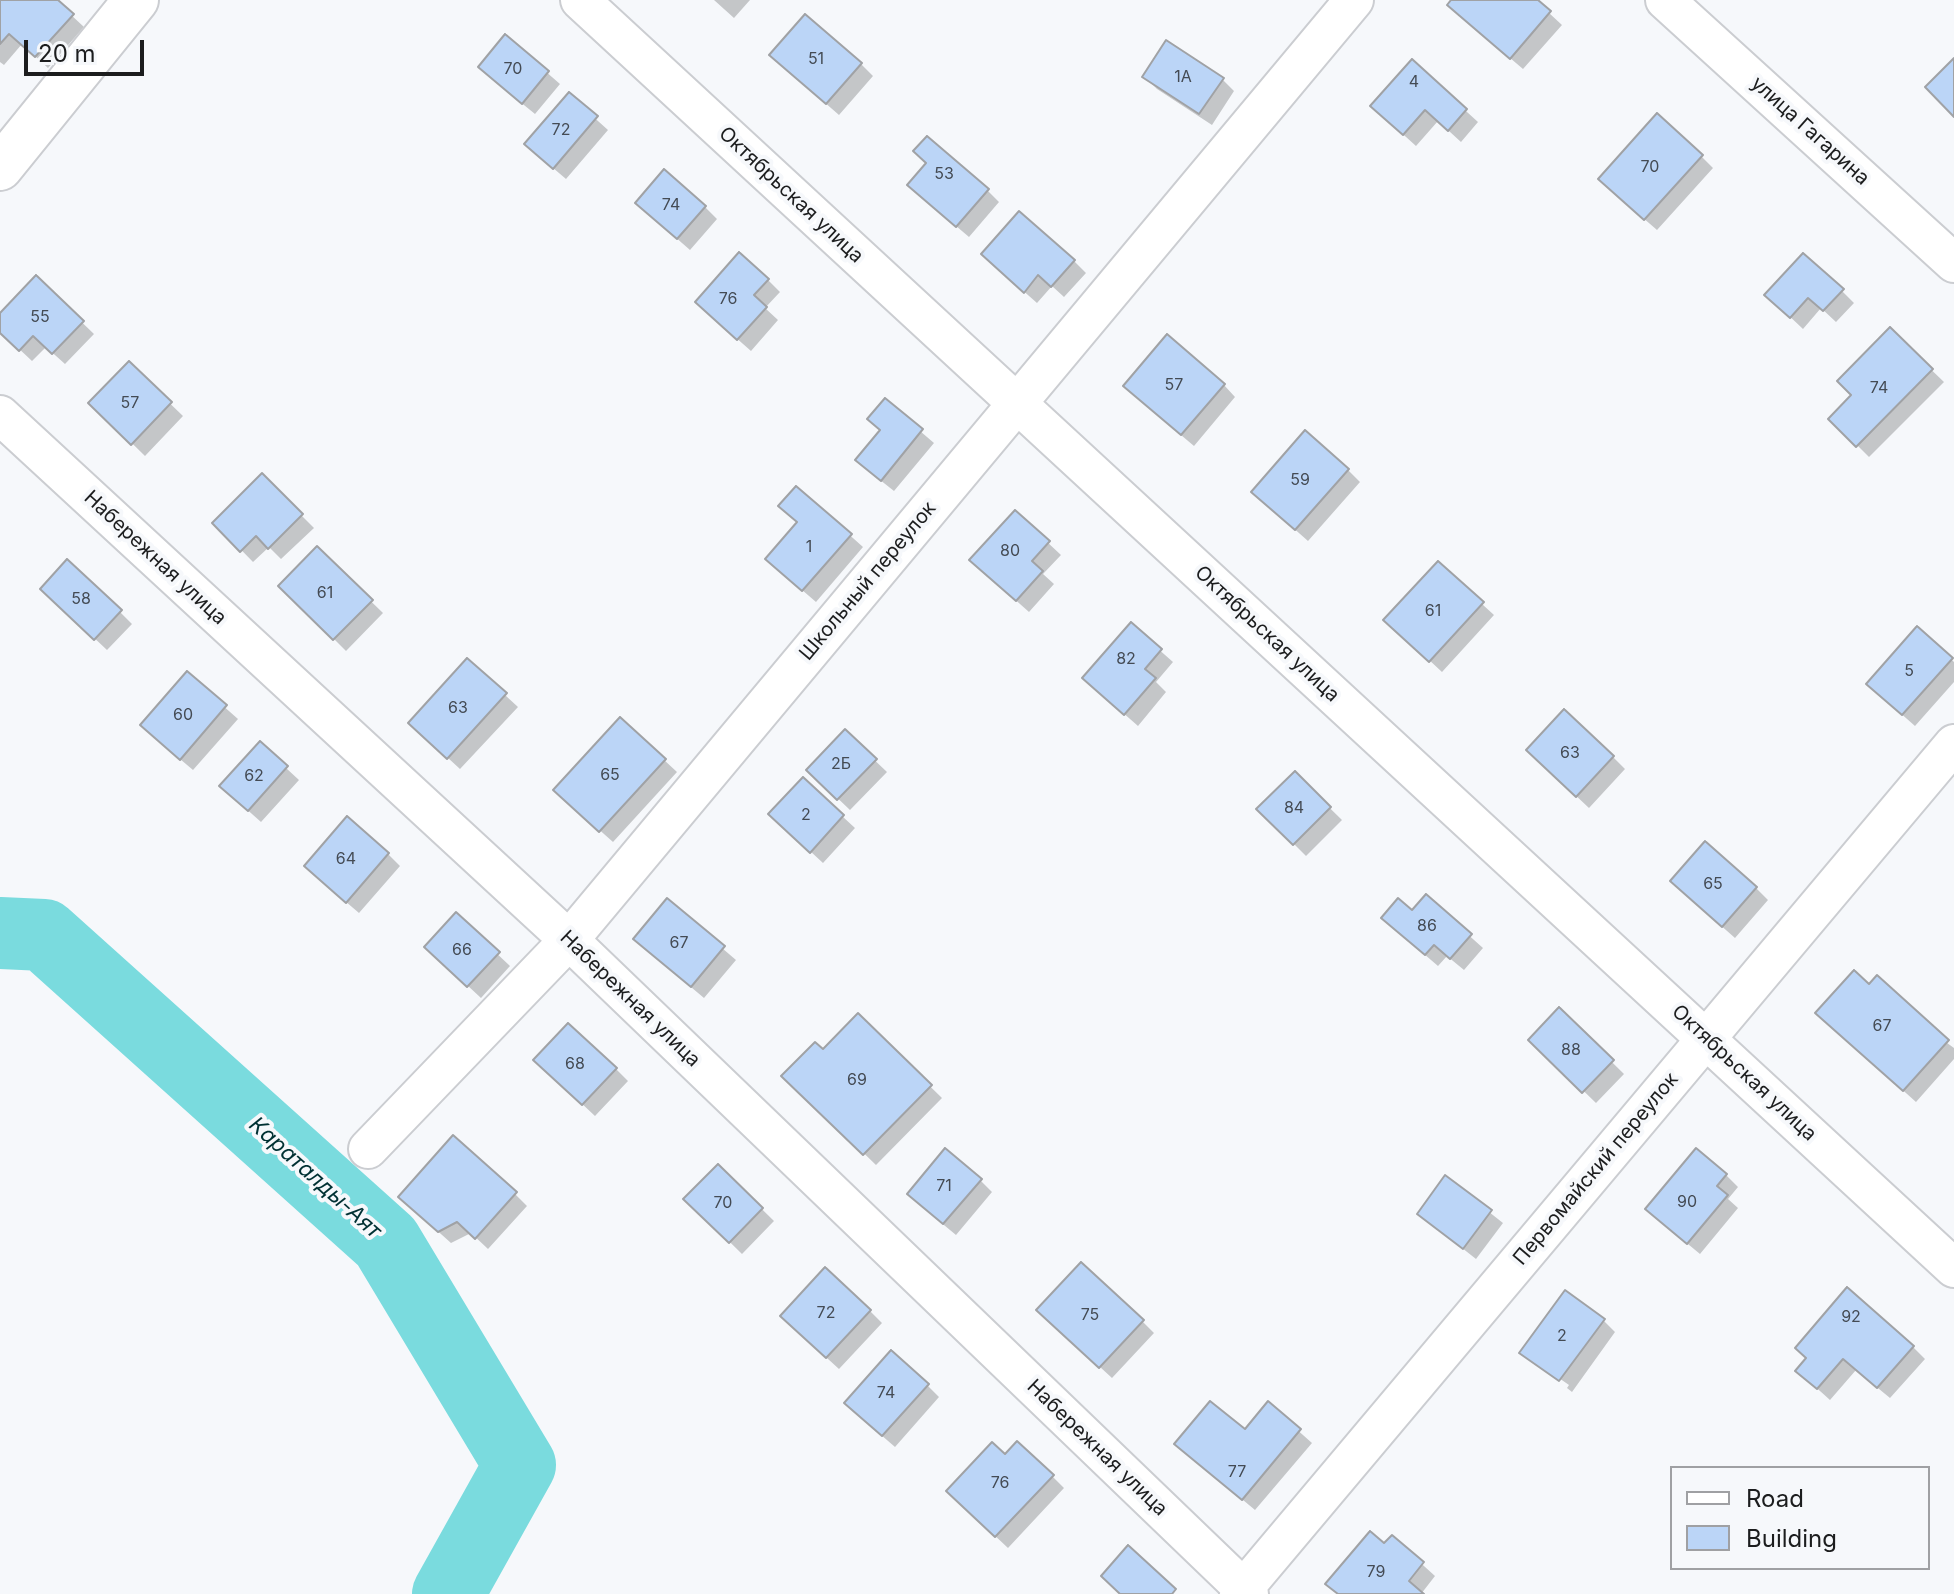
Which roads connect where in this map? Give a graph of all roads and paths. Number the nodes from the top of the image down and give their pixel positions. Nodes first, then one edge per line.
1 (136, 0) edge
2 (580, 0) edge
3 (1354, 0) edge
4 (1665, 0) edge
5 (0, 168) edge
6 (1954, 263) edge
7 (1017, 404) junction
8 (0, 415) edge
9 (1954, 744) edge
10 (569, 940) junction
11 (1707, 1038) junction
12 (368, 1149) dead end
13 (1954, 1268) edge
14 (1244, 1592) edge

1 - 5 street
2 - 7 street, Октябрьская улица
3 - 7 street, Школьный переулок
4 - 6 street, улица Гагарина
7 - 10 street, Школьный переулок
7 - 11 street, Октябрьская улица
8 - 10 street, Набережная улица
9 - 11 street, Первомайский переулок
10 - 12 street, Школьный переулок
10 - 14 street, Набережная улица
11 - 13 street, Октябрьская улица
11 - 14 street, Первомайский переулок

